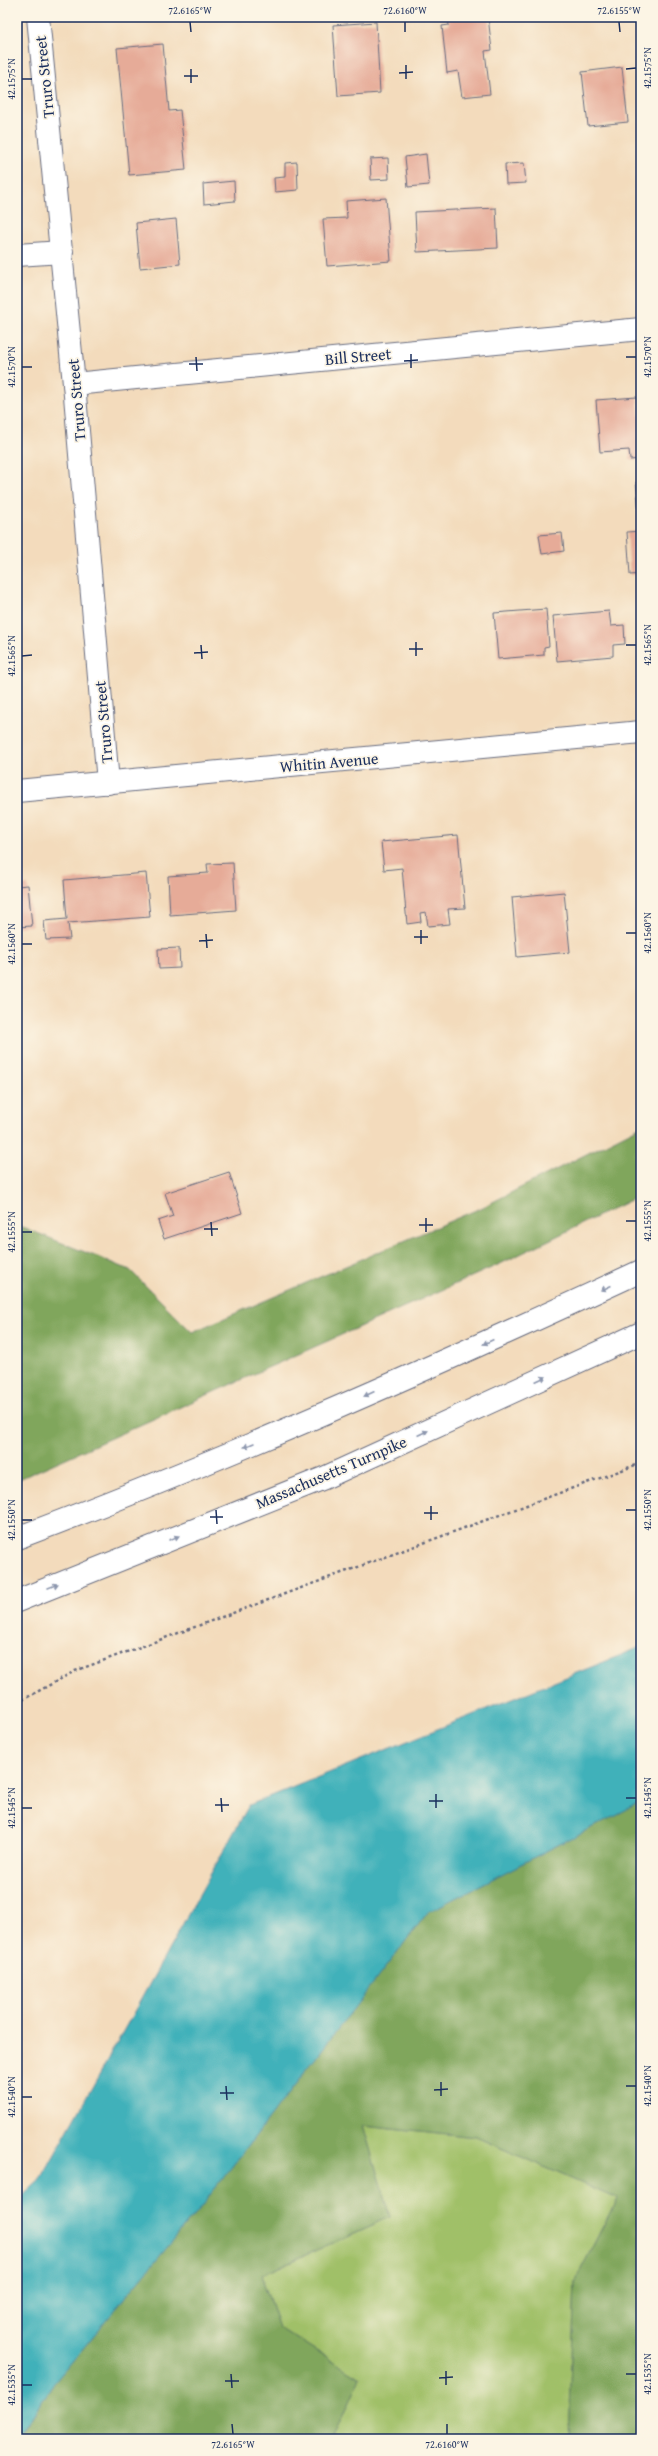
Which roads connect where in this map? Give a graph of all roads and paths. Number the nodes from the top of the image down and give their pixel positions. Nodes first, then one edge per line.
1 (38, 17) edge
2 (62, 252) junction
3 (17, 255) edge
4 (641, 329) edge
5 (74, 384) junction
6 (641, 732) edge
7 (108, 783) junction
8 (17, 791) edge
9 (641, 1271) edge
10 (641, 1333) edge
11 (641, 1463) edge
12 (17, 1538) edge
13 (17, 1601) edge
14 (17, 1703) edge

1 - 2 main road, Truro Street
2 - 3 main road
2 - 5 main road, Truro Street
4 - 5 main road, Bill Street
5 - 7 main road, Truro Street
6 - 7 main road, Whitin Avenue
7 - 8 main road, Whitin Avenue
9 -> 12 main road
13 -> 10 main road, Massachusetts Turnpike
11 - 14 path

